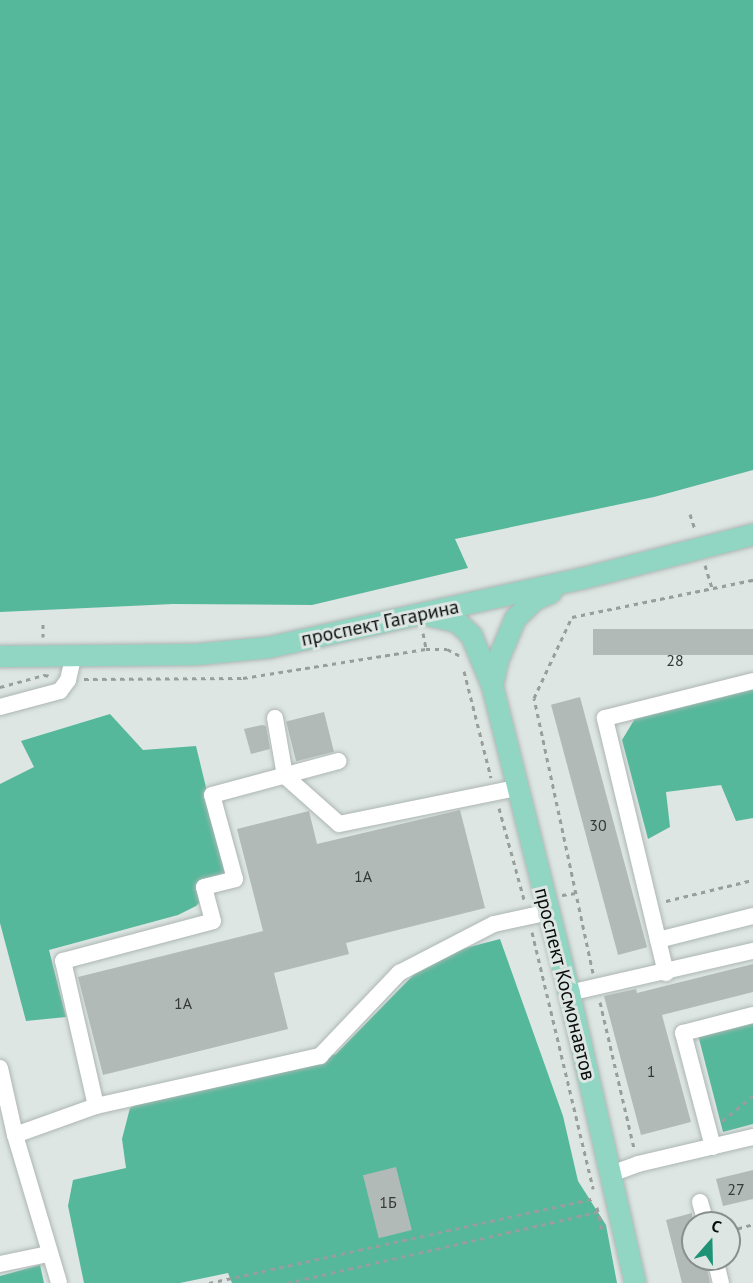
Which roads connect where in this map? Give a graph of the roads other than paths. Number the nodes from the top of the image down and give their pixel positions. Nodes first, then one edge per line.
1 (753, 534) edge
2 (582, 578) junction
3 (420, 615) junction
4 (74, 655) junction
5 (0, 656) edge
6 (753, 681) edge
7 (492, 686) junction
8 (0, 707) edge
9 (275, 718) dead end
10 (339, 761) dead end
11 (285, 776) junction
12 (516, 788) junction
13 (549, 912) junction
14 (753, 916) edge
15 (658, 940) junction
16 (753, 951) edge
17 (666, 973) junction
18 (569, 993) junction
19 (753, 1015) edge
20 (0, 1068) edge
21 (96, 1106) junction
22 (15, 1135) junction
23 (753, 1137) edge
24 (711, 1139) junction
25 (611, 1174) junction
26 (700, 1202) dead end
27 (703, 1211) edge
28 (48, 1254) junction
29 (0, 1264) edge
30 (59, 1283) edge
31 (636, 1283) edge

1 - 2 main road, проспект Гагарина
2 - 3 main road, проспект Гагарина
2 - 7 main road
3 - 4 main road, проспект Гагарина
3 - 7 main road, проспект Космонавтов
4 - 5 main road, проспект Гагарина
4 - 8 street
6 - 15 street
7 - 12 main road, проспект Космонавтов
9 - 11 street
10 - 11 street
11 - 12 street
11 - 21 street
12 - 13 main road, проспект Космонавтов
13 - 18 main road, проспект Космонавтов
13 - 21 street
14 - 15 street
15 - 17 street
16 - 17 street
17 - 18 street
18 - 25 main road, проспект Космонавтов
19 - 24 street
20 - 22 street
21 - 22 street
22 - 28 street
23 - 24 street
24 - 25 street
25 - 31 main road, проспект Космонавтов
26 - 27 street
28 - 29 street
28 - 30 street

